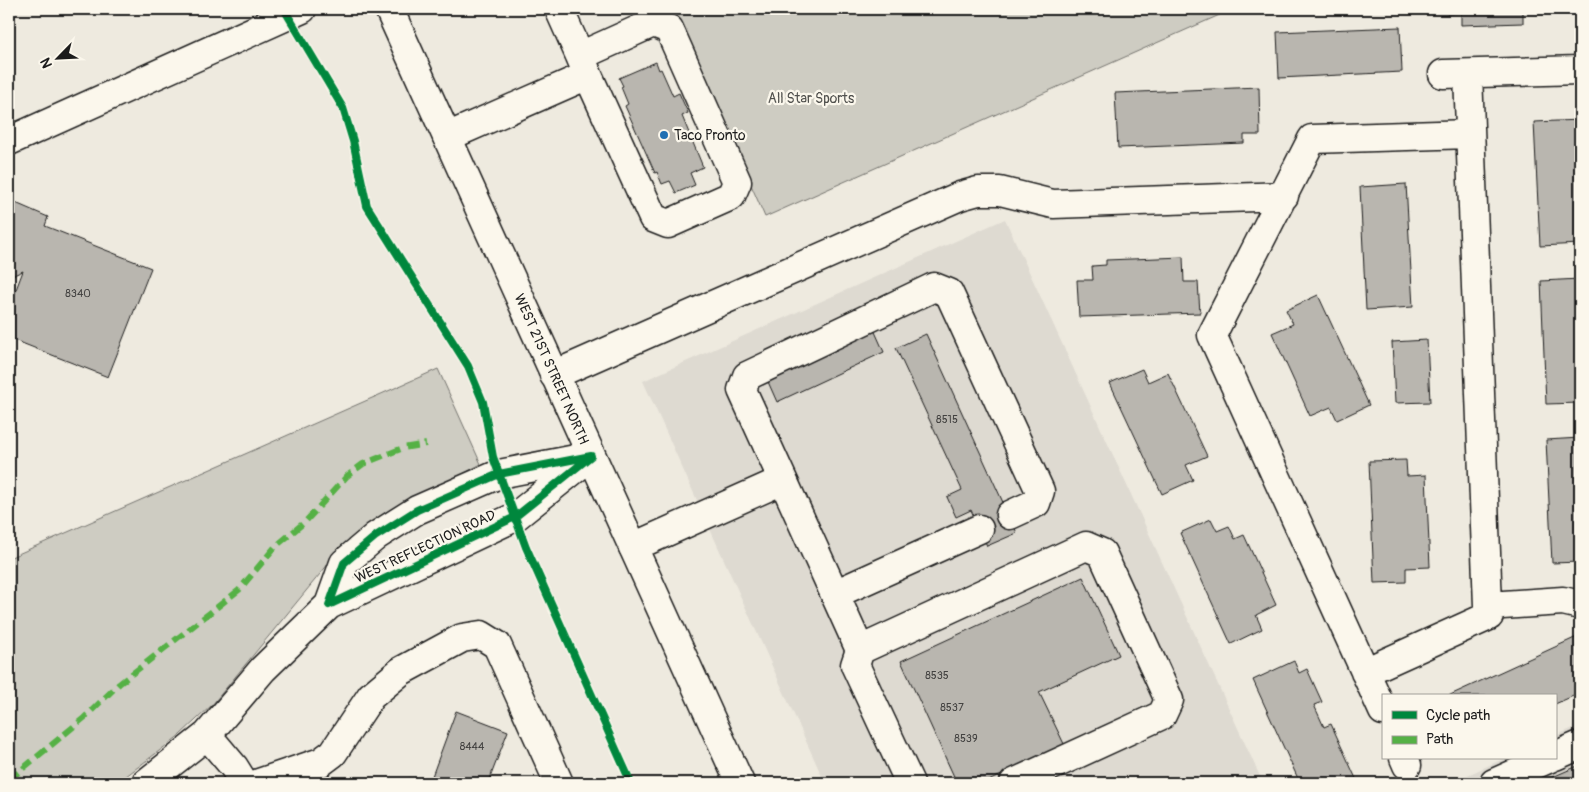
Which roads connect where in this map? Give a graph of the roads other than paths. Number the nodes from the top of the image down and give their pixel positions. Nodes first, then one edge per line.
1 (302, 9) edge
2 (389, 9) edge
3 (559, 9) edge
4 (584, 65) junction
5 (1580, 70) edge
6 (1470, 134) junction
7 (447, 137) junction
8 (9, 141) edge
9 (1284, 196) junction
10 (554, 375) junction
11 (591, 456) junction
12 (783, 480) junction
13 (1010, 515) dead end
14 (980, 529) dead end
15 (633, 547) junction
16 (835, 594) junction
17 (329, 605) junction
18 (1580, 605) edge
19 (1488, 606) junction
20 (860, 650) junction
21 (1365, 672) junction
22 (1382, 709) edge
23 (207, 735) junction
24 (1580, 744) edge
25 (1556, 756) edge
26 (1546, 760) edge
27 (146, 783) edge
28 (244, 783) edge
29 (259, 783) edge
30 (559, 783) edge
31 (740, 783) edge
32 (910, 783) edge
33 (1014, 783) edge
34 (1494, 783) edge

1 - 8 street
2 - 7 street, WEST 21ST STREET NORTH
3 - 4 street
4 - 4 street
4 - 7 street
5 - 6 street
6 - 9 street
6 - 19 street
7 - 10 street, WEST 21ST STREET NORTH
9 - 10 street
9 - 21 street
10 - 11 street, WEST 21ST STREET NORTH
11 - 15 street, WEST 21ST STREET NORTH
11 - 17 street, WEST REFLECTION ROAD
11 - 17 street, WEST REFLECTION ROAD
12 - 13 street
12 - 15 street
12 - 16 street
14 - 16 street
15 - 31 street, WEST 21ST STREET NORTH
16 - 20 street
17 - 23 street, WEST REFLECTION ROAD
18 - 19 street
19 - 21 street
20 - 32 street
20 - 33 street
21 - 22 street
23 - 27 street, WEST REFLECTION ROAD
23 - 28 street
24 - 25 street
26 - 34 street
29 - 30 street

